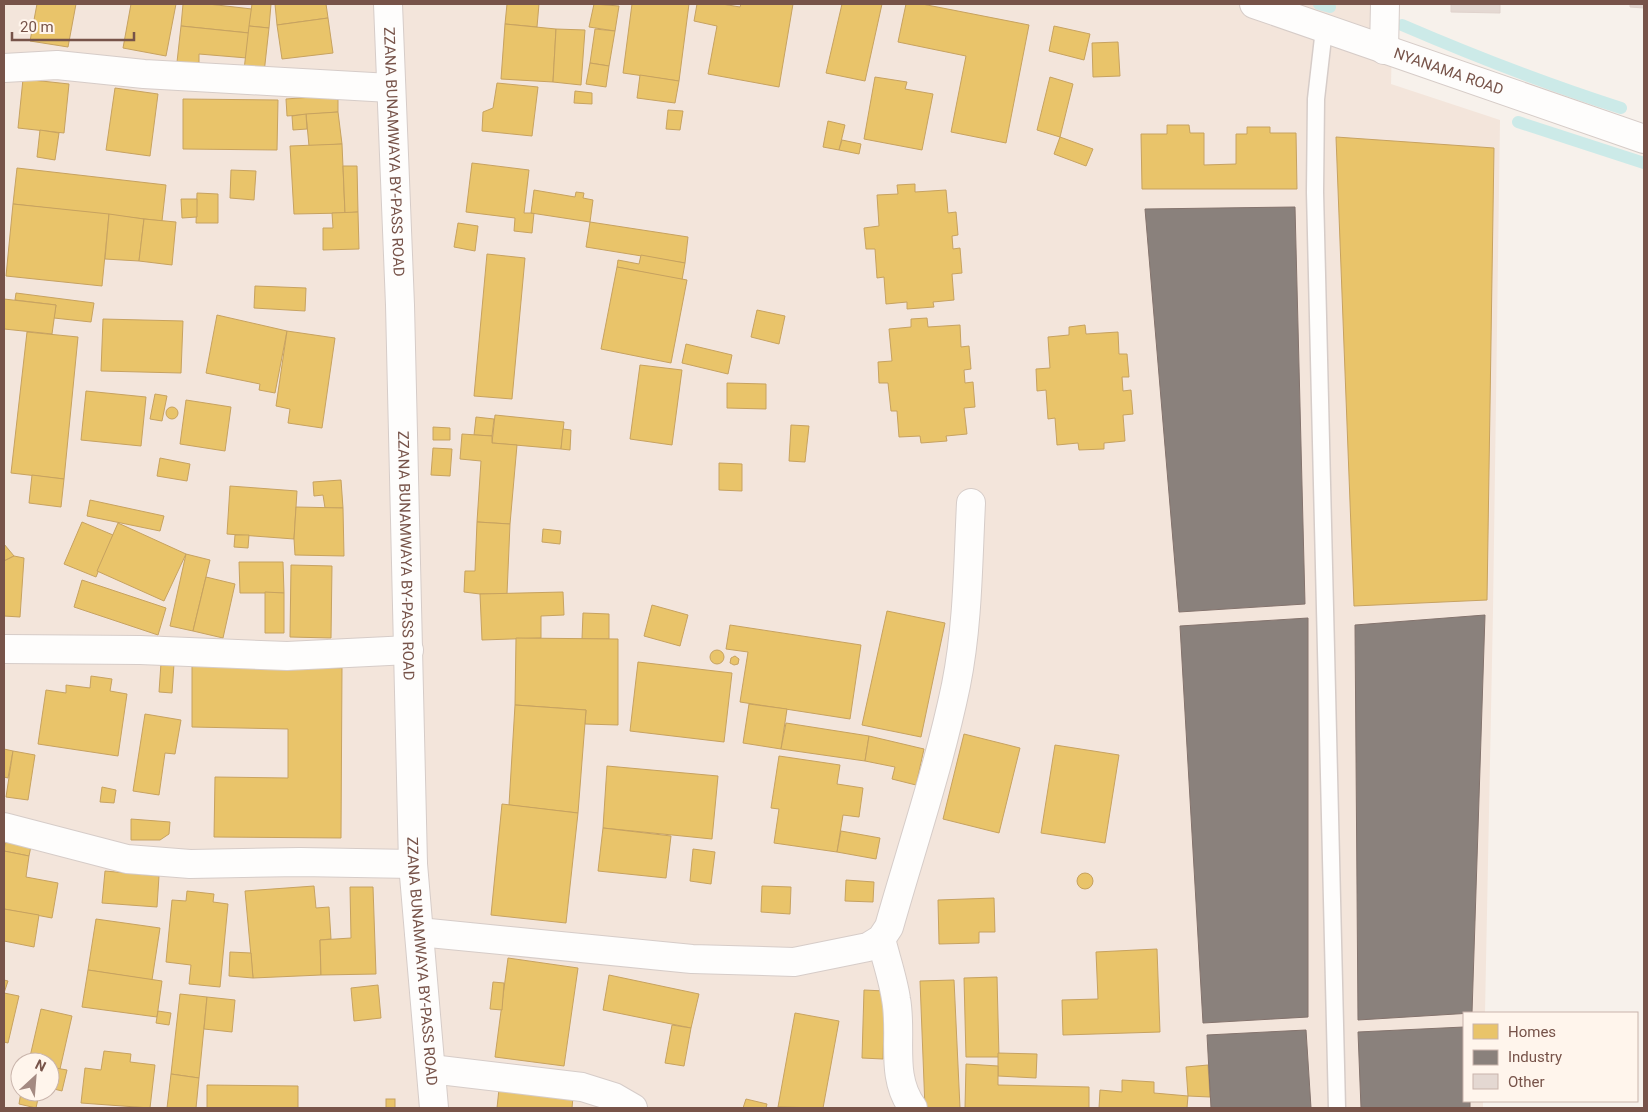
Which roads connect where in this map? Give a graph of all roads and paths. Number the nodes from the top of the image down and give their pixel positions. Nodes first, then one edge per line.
1 (388, 4) edge
2 (1254, 4) edge
3 (1385, 4) edge
4 (1324, 29) junction
5 (1384, 50) junction
6 (4, 68) edge
7 (390, 88) junction
8 (1644, 139) edge
9 (971, 503) dead end
10 (4, 649) edge
11 (409, 650) junction
12 (4, 828) edge
13 (413, 864) junction
14 (419, 932) junction
15 (881, 939) junction
16 (431, 1069) junction
17 (434, 1108) edge
18 (633, 1108) edge
19 (913, 1108) edge
20 (1337, 1108) edge

1 - 7 street, ZZANA BUNAMWAYA BY-PASS ROAD
2 - 4 street, NYANAMA ROAD
3 - 5 street
4 - 5 street, NYANAMA ROAD
4 - 20 lane
5 - 8 street, NYANAMA ROAD
6 - 7 street
7 - 11 street, ZZANA BUNAMWAYA BY-PASS ROAD
9 - 15 street
10 - 11 street
11 - 13 street, ZZANA BUNAMWAYA BY-PASS ROAD
12 - 13 street
13 - 14 street, ZZANA BUNAMWAYA BY-PASS ROAD
14 - 15 street
14 - 16 street, ZZANA BUNAMWAYA BY-PASS ROAD
15 - 19 street
16 - 17 street, ZZANA BUNAMWAYA BY-PASS ROAD
16 - 18 street

